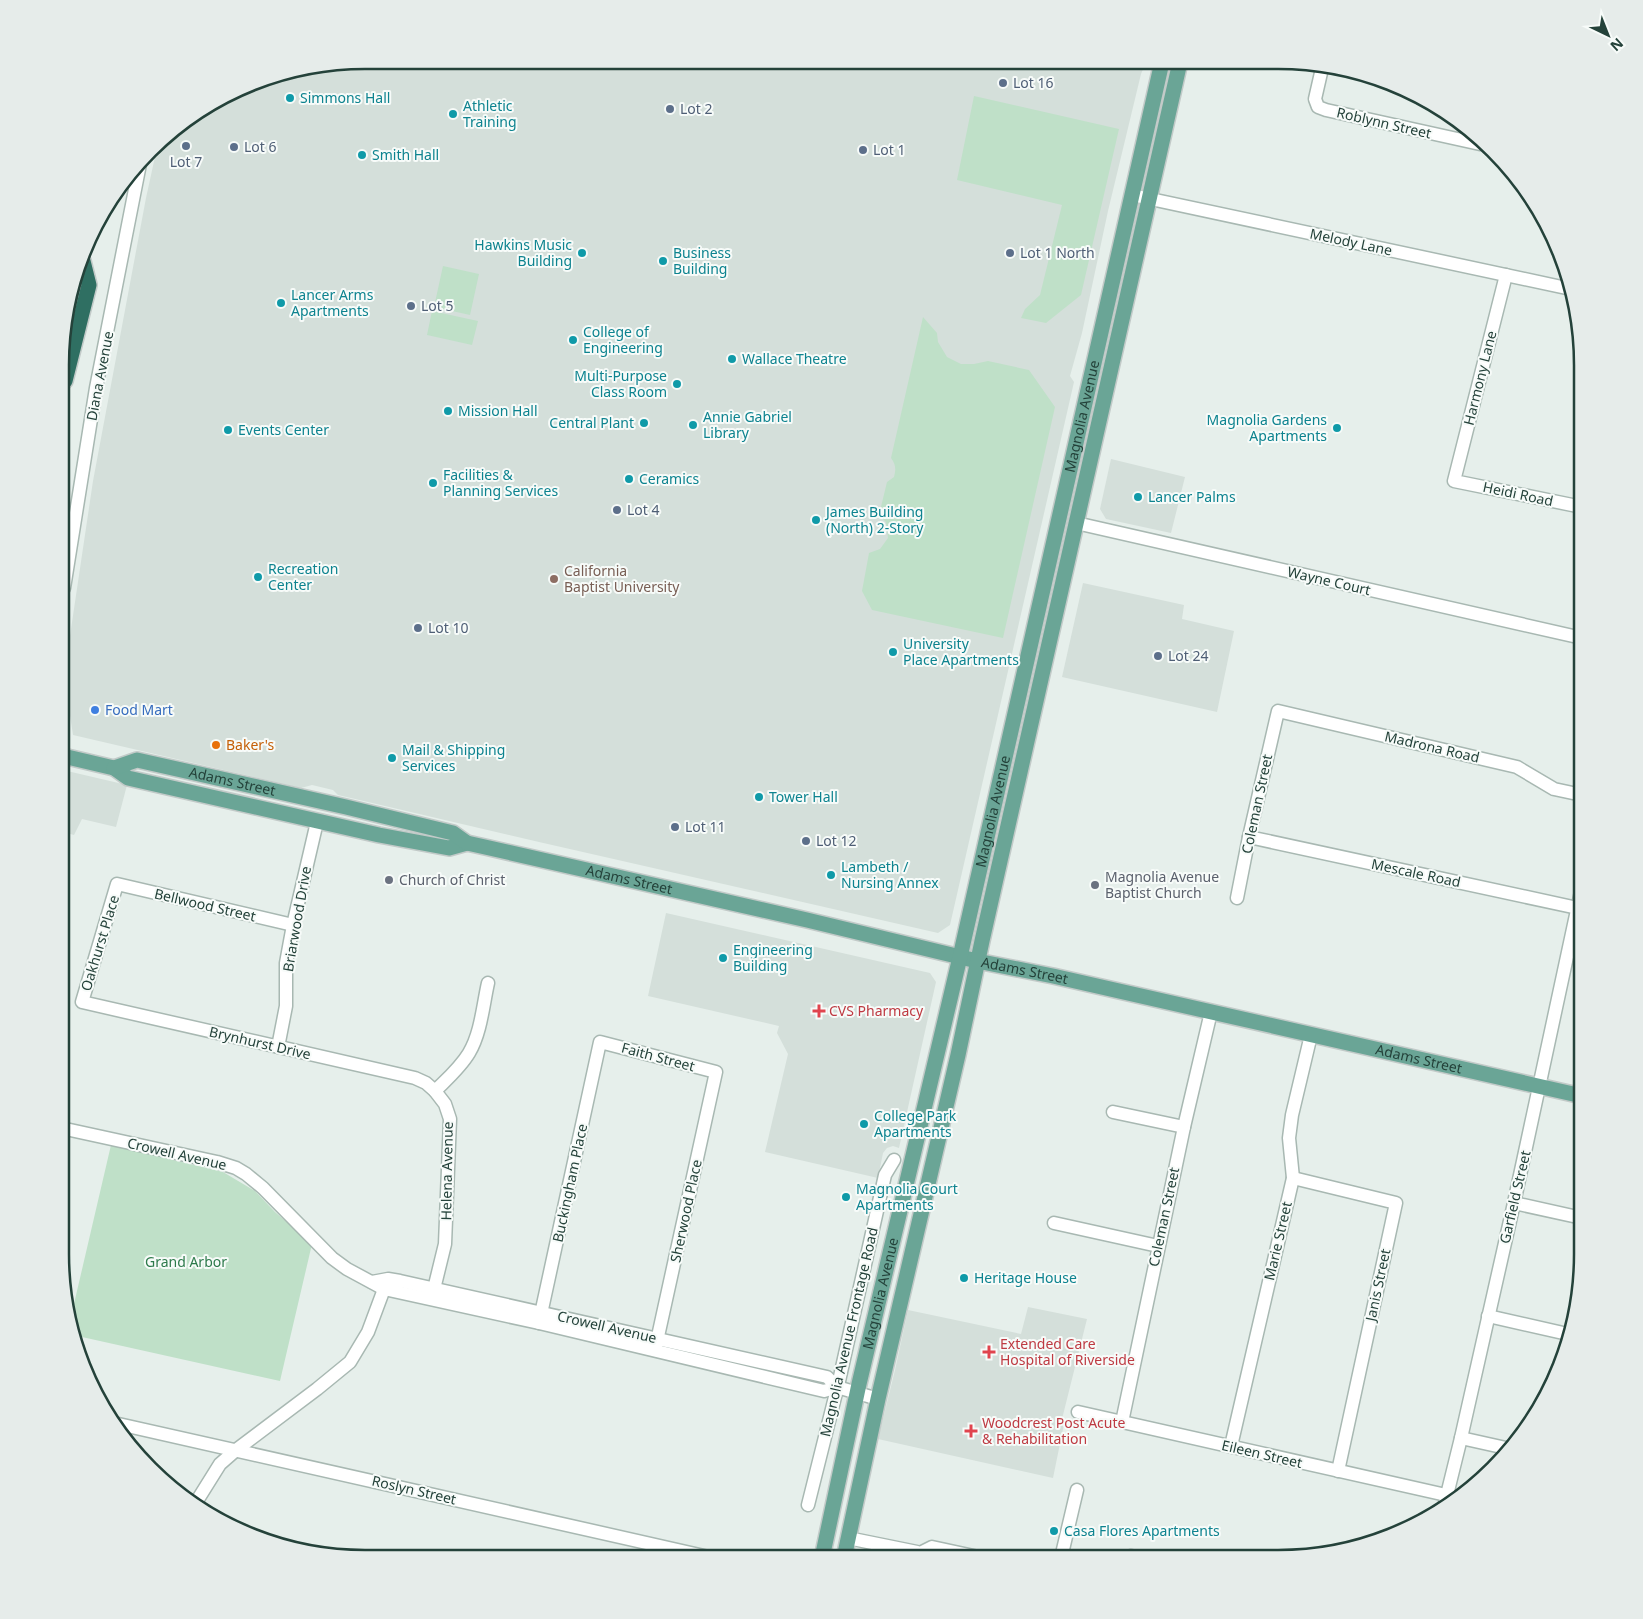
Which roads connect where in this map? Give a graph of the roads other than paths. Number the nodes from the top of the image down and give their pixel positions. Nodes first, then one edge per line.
1 (1160, 69) edge
2 (1178, 69) edge
3 (1321, 72) edge
4 (1474, 143) edge
5 (138, 175) edge
6 (1132, 195) junction
7 (1150, 198) junction
8 (84, 270) edge
9 (1506, 275) junction
10 (1564, 287) edge
11 (69, 363) edge
12 (1454, 481) joint
13 (1574, 505) edge
14 (1058, 520) junction
15 (1076, 523) junction
16 (69, 557) edge
17 (1574, 636) edge
18 (1278, 711) joint
19 (69, 757) edge
20 (114, 768) junction
21 (1574, 793) edge
22 (317, 822) junction
23 (427, 826) junction
24 (1249, 837) junction
25 (410, 840) junction
26 (467, 843) junction
27 (117, 884) joint
28 (1237, 898) dead end
29 (1574, 907) edge
30 (293, 925) junction
31 (1574, 934) edge
32 (960, 957) junction
33 (977, 961) junction
34 (488, 983) dead end
35 (82, 1002) joint
36 (1211, 1012) junction
37 (1311, 1035) junction
38 (600, 1042) joint
39 (278, 1048) junction
40 (716, 1072) joint
41 (1539, 1086) junction
42 (435, 1091) junction
43 (1574, 1094) edge
44 (1113, 1112) dead end
45 (1184, 1127) junction
46 (69, 1130) edge
47 (894, 1160) dead end
48 (1293, 1178) junction
49 (1514, 1202) junction
50 (1574, 1216) edge
51 (1054, 1223) dead end
52 (1158, 1246) junction
53 (386, 1284) junction
54 (434, 1289) junction
55 (1488, 1316) junction
56 (541, 1318) junction
57 (1563, 1333) edge
58 (657, 1345) junction
59 (837, 1387) junction
60 (858, 1393) junction
61 (878, 1399) junction
62 (1078, 1412) dead end
63 (1122, 1422) junction
64 (123, 1424) edge
65 (1461, 1438) junction
66 (1231, 1446) junction
67 (1502, 1447) edge
68 (236, 1450) junction
69 (1338, 1471) junction
70 (1077, 1490) dead end
71 (1446, 1498) edge
72 (198, 1499) edge
73 (1443, 1500) edge
74 (808, 1505) dead end
75 (848, 1538) junction
76 (678, 1550) edge
77 (824, 1550) edge
78 (846, 1550) edge
79 (907, 1550) edge
80 (926, 1550) edge
81 (946, 1550) edge
82 (1063, 1550) edge

1 - 6 main road, Magnolia Avenue
2 - 7 main road, Magnolia Avenue
3 - 4 street, Roblynn Street
5 - 16 street, Diana Avenue
6 - 7 street, Melody Lane
6 - 14 main road, Magnolia Avenue
7 - 9 street, Melody Lane
7 - 15 main road, Magnolia Avenue
8 - 11 highway
9 - 10 street, Melody Lane
9 - 12 street, Harmony Lane
12 - 13 street, Heidi Road
14 - 15 main road
14 - 32 main road, Magnolia Avenue
15 - 17 street, Wayne Court
15 - 33 main road, Magnolia Avenue
18 - 21 street, Madrona Road
18 - 24 street, Coleman Street
19 - 20 main road, Adams Street
20 - 22 main road, Adams Street
20 - 23 main road, Adams Street
22 - 25 main road, Adams Street
22 - 30 street, Briarwood Drive
23 - 25 main road
23 - 26 main road, Adams Street
24 - 28 street, Coleman Street
24 - 29 street, Mescale Road
25 - 26 main road, Adams Street
26 - 32 main road, Adams Street
27 - 30 street, Bellwood Street
27 - 35 street, Oakhurst Place
30 - 39 street, Briarwood Drive
31 - 41 street, Garfield Street
32 - 33 main road, Adams Street
32 - 60 main road, Magnolia Avenue
33 - 36 main road, Adams Street
33 - 61 main road, Magnolia Avenue
34 - 42 street
35 - 39 street, Brynhurst Drive
36 - 37 main road, Adams Street
36 - 45 street, Coleman Street
37 - 41 main road, Adams Street
37 - 48 street, Marie Street
38 - 40 street, Faith Street
38 - 56 street, Buckingham Place
39 - 42 street, Brynhurst Drive
40 - 58 street, Sherwood Place
41 - 43 main road, Adams Street
41 - 49 street, Garfield Street
42 - 54 street, Helena Avenue
44 - 45 street
45 - 52 street, Coleman Street
46 - 53 street, Crowell Avenue
47 - 59 street, Magnolia Avenue Frontage Road
48 - 66 street, Marie Street
48 - 69 street, Janis Street
49 - 50 street
49 - 55 street, Garfield Street
51 - 52 street
52 - 63 street, Coleman Street
53 - 54 street, Crowell Avenue
53 - 56 street, Crowell Avenue
53 - 68 street
54 - 56 street, Crowell Avenue
55 - 57 street
55 - 65 street, Garfield Street
56 - 58 street, Crowell Avenue
58 - 59 street, Crowell Avenue
59 - 60 street, Crowell Avenue
59 - 74 street, Magnolia Avenue Frontage Road
60 - 61 street, Crowell Avenue
60 - 77 main road, Magnolia Avenue
61 - 75 main road, Magnolia Avenue
62 - 63 street, Eileen Street
63 - 66 street, Eileen Street
64 - 68 street, Roslyn Street
65 - 67 street
65 - 71 street, Garfield Street
66 - 69 street, Eileen Street
68 - 72 street
68 - 76 street, Roslyn Street
69 - 73 street, Eileen Street
70 - 82 street
75 - 78 main road, Magnolia Avenue
75 - 79 street
80 - 81 street

